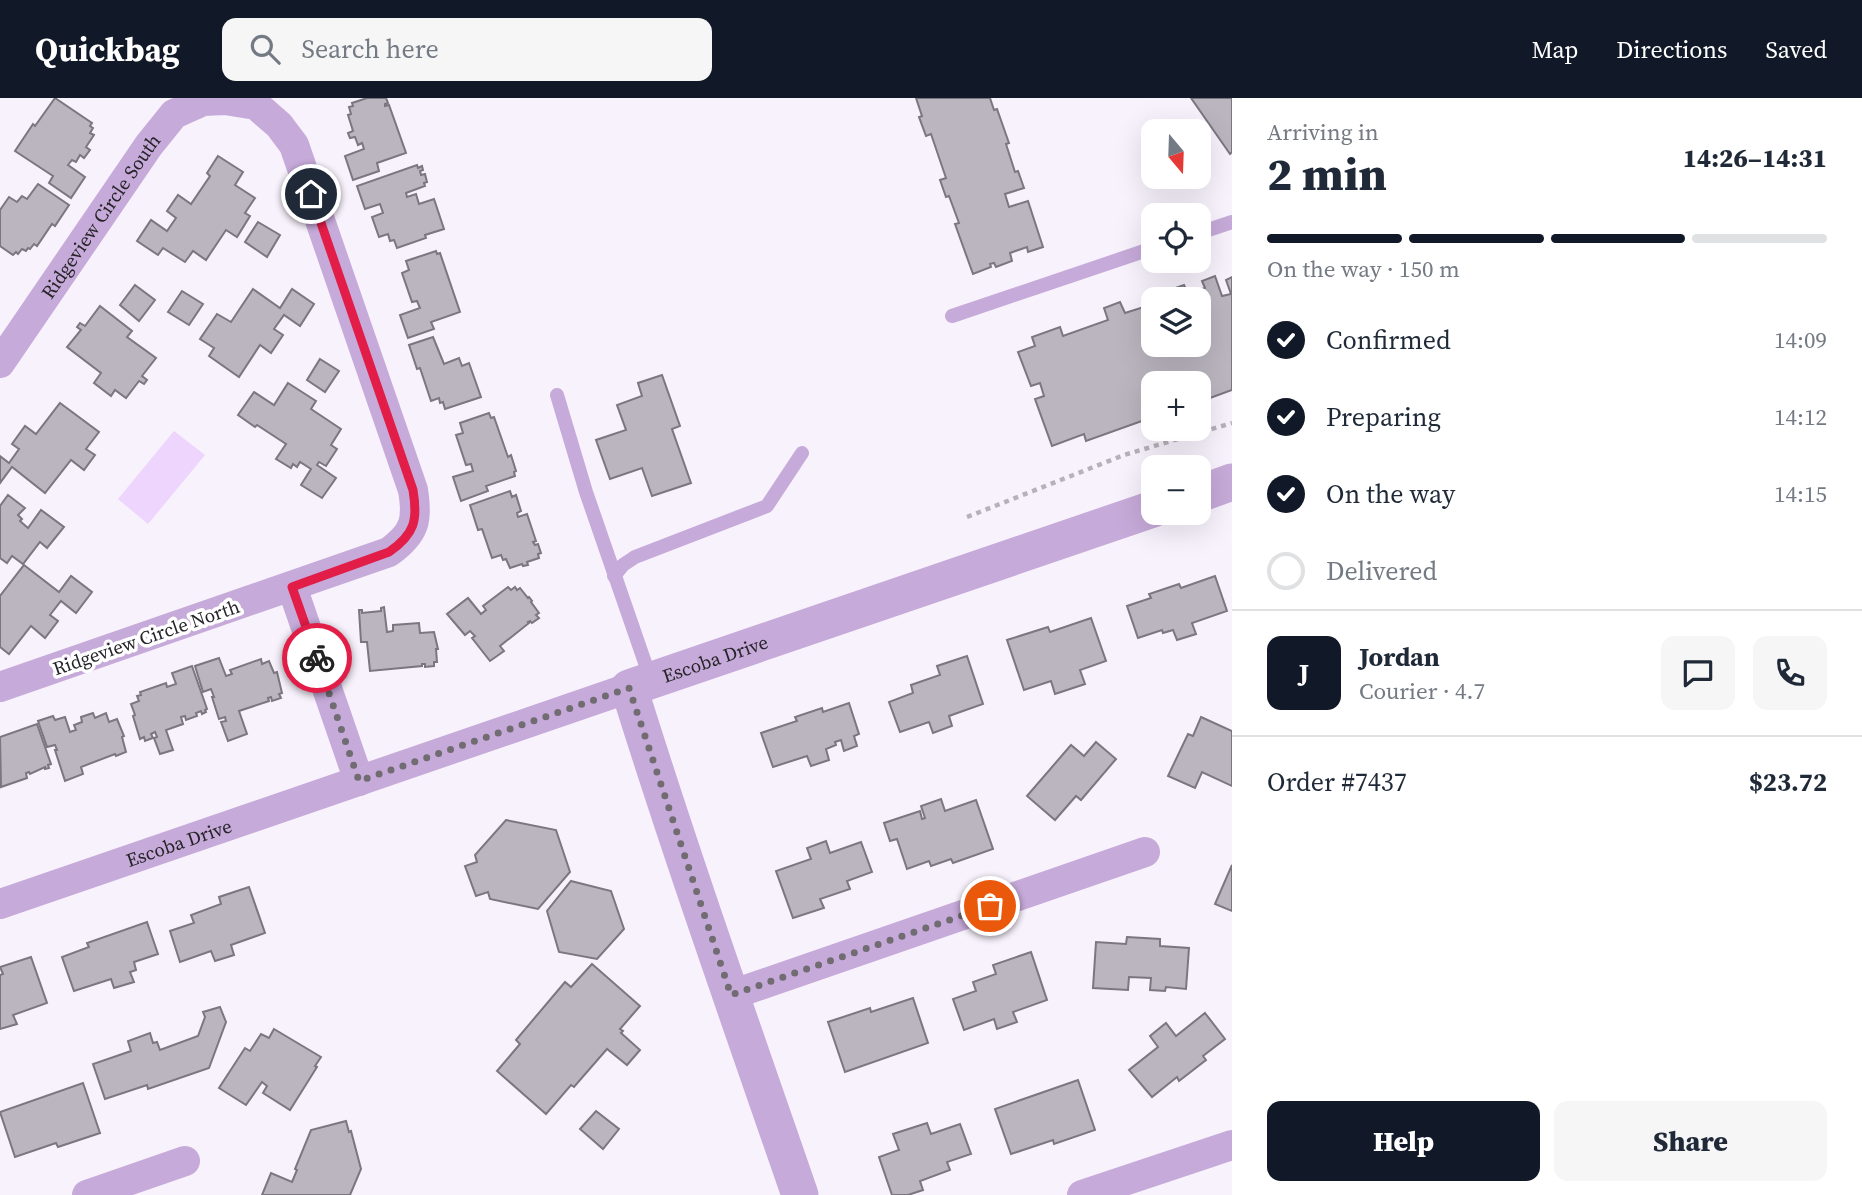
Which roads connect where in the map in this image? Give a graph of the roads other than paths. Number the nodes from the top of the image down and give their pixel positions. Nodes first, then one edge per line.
1 (225, 100) edge
2 (1232, 222) edge
3 (1211, 229) edge
4 (1141, 252) edge
5 (952, 316) dead end
6 (0, 363) edge
7 (557, 395) dead end
8 (803, 453) dead end
9 (1232, 482) edge
10 (1211, 490) edge
11 (1141, 513) edge
12 (614, 576) junction
13 (292, 587) junction
14 (640, 685) junction
15 (0, 687) edge
16 (359, 781) junction
17 (1145, 852) dead end
18 (0, 904) edge
19 (731, 995) junction
20 (1232, 1145) edge
21 (186, 1161) dead end
22 (87, 1195) edge
23 (800, 1195) edge
24 (1082, 1195) edge

1 - 6 street, Ridgeview Circle South
1 - 13 street, Ridgeview Circle North
2 - 3 lane
4 - 5 lane
7 - 12 lane
8 - 12 lane
9 - 10 street
11 - 14 street, Escoba Drive
12 - 14 lane
13 - 15 street, Ridgeview Circle North
13 - 16 street
14 - 16 street, Escoba Drive
14 - 19 street
16 - 18 street, Escoba Drive
17 - 19 street
19 - 23 street
20 - 24 street
21 - 22 street

